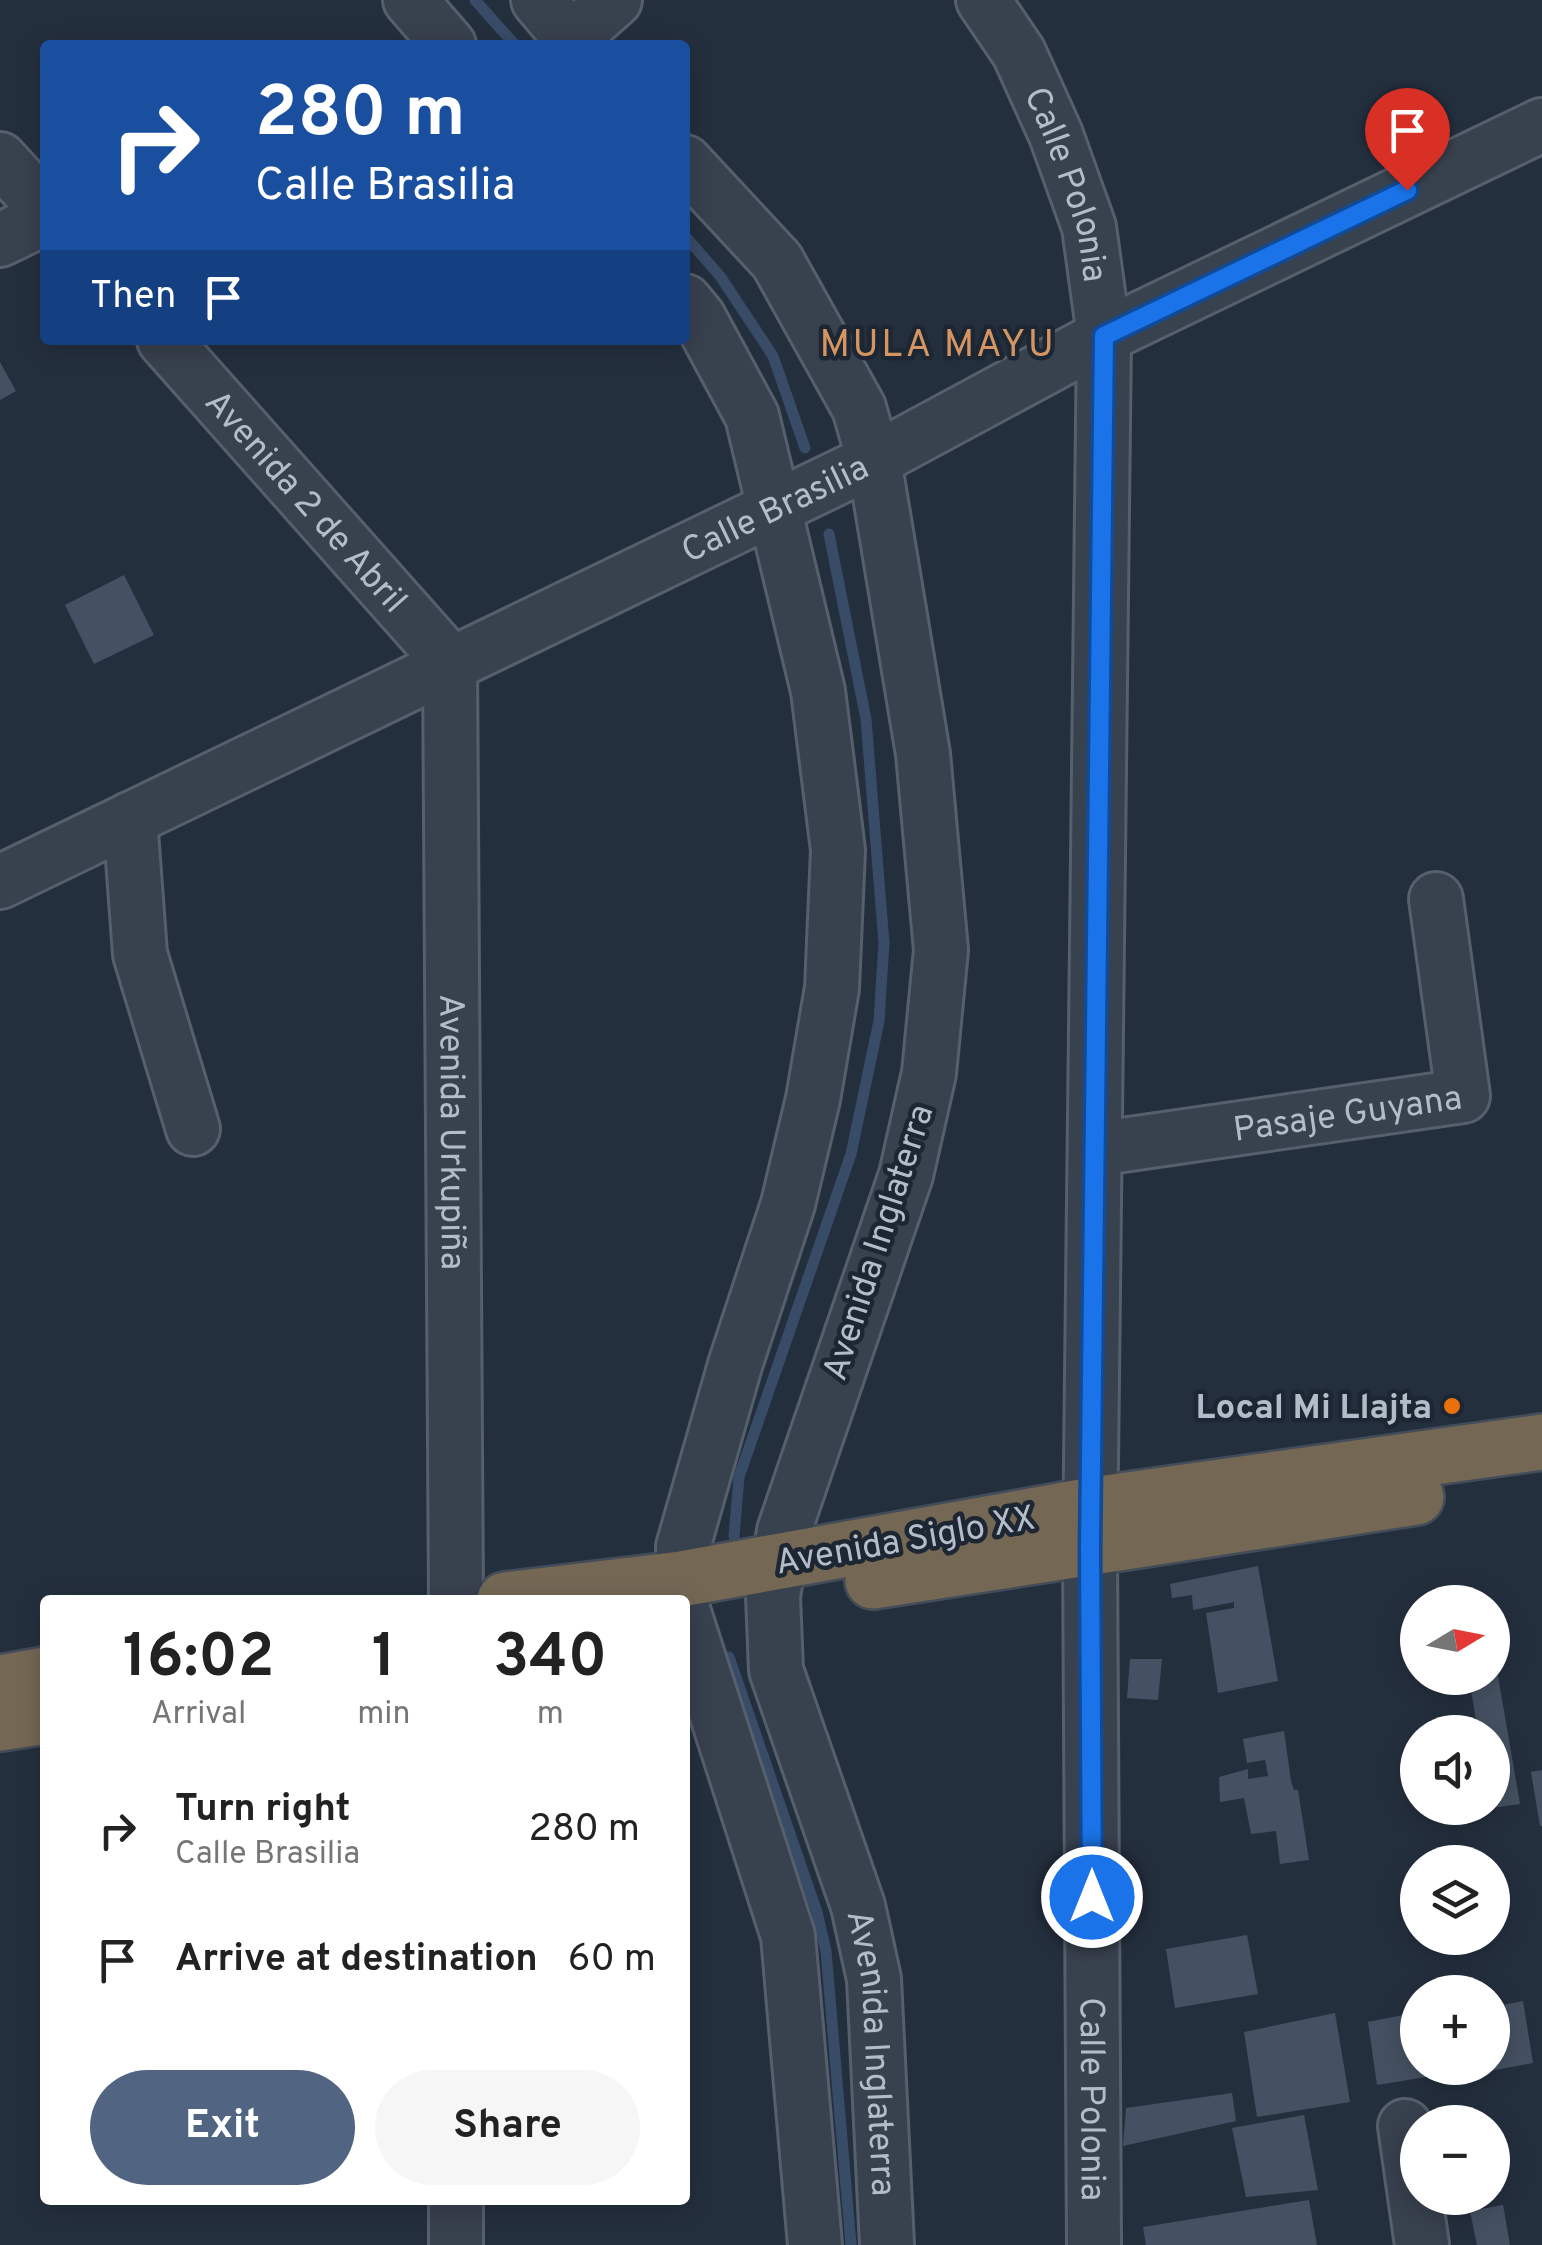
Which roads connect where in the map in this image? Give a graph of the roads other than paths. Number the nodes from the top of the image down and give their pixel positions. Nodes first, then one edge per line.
1 (615, 0) edge
2 (983, 0) edge
3 (562, 28) edge
4 (1542, 124) edge
5 (0, 159) edge
6 (690, 167) edge
7 (40, 203) edge
8 (40, 220) edge
9 (0, 240) edge
10 (690, 306) edge
11 (1104, 336) junction
12 (168, 345) edge
13 (874, 460) junction
14 (774, 506) junction
15 (450, 662) junction
16 (130, 818) junction
17 (0, 882) edge
18 (1436, 899) dead end
19 (193, 1130) dead end
20 (1095, 1149) junction
21 (1542, 1442) edge
22 (1542, 1477) edge
23 (1091, 1527) junction
24 (776, 1579) junction
25 (456, 1595) edge
26 (683, 1595) edge
27 (690, 1599) edge
28 (690, 1623) edge
29 (40, 1677) edge
30 (0, 1683) edge
31 (40, 1717) edge
32 (0, 1723) edge
33 (456, 2205) edge
34 (1418, 2215) edge
35 (456, 2245) edge
36 (815, 2245) edge
37 (887, 2245) edge
38 (1094, 2245) edge
39 (1422, 2245) edge

1 - 3 street
2 - 11 street, Calle Polonia
4 - 11 street, Calle Brasilia
5 - 7 street
6 - 13 street, Avenida Inglaterra
8 - 9 street
10 - 14 street, Avenida Inglaterra
11 - 13 street, Calle Brasilia
11 - 20 street, Calle Polonia
12 - 15 street, Avenida 2 de Abril
13 - 14 street, Calle Brasilia
13 - 24 street, Avenida Inglaterra
14 - 15 street, Calle Brasilia
14 - 26 street, Avenida Inglaterra
15 - 16 street, Calle Brasilia
15 - 25 street, Avenida Urkupiña
16 - 17 street, Calle Brasilia
16 - 19 street
18 - 20 street, Pasaje Guyana
20 - 23 street, Calle Polonia
21 - 23 highway, Avenida Siglo XX
22 - 23 highway, Avenida Siglo XX
23 - 24 highway, Avenida Siglo XX
23 - 38 street, Calle Polonia
24 - 27 highway, Avenida Siglo XX
24 - 37 street, Avenida Inglaterra
28 - 36 street, Avenida Inglaterra
29 - 30 highway
31 - 32 highway
33 - 35 street
34 - 39 street

